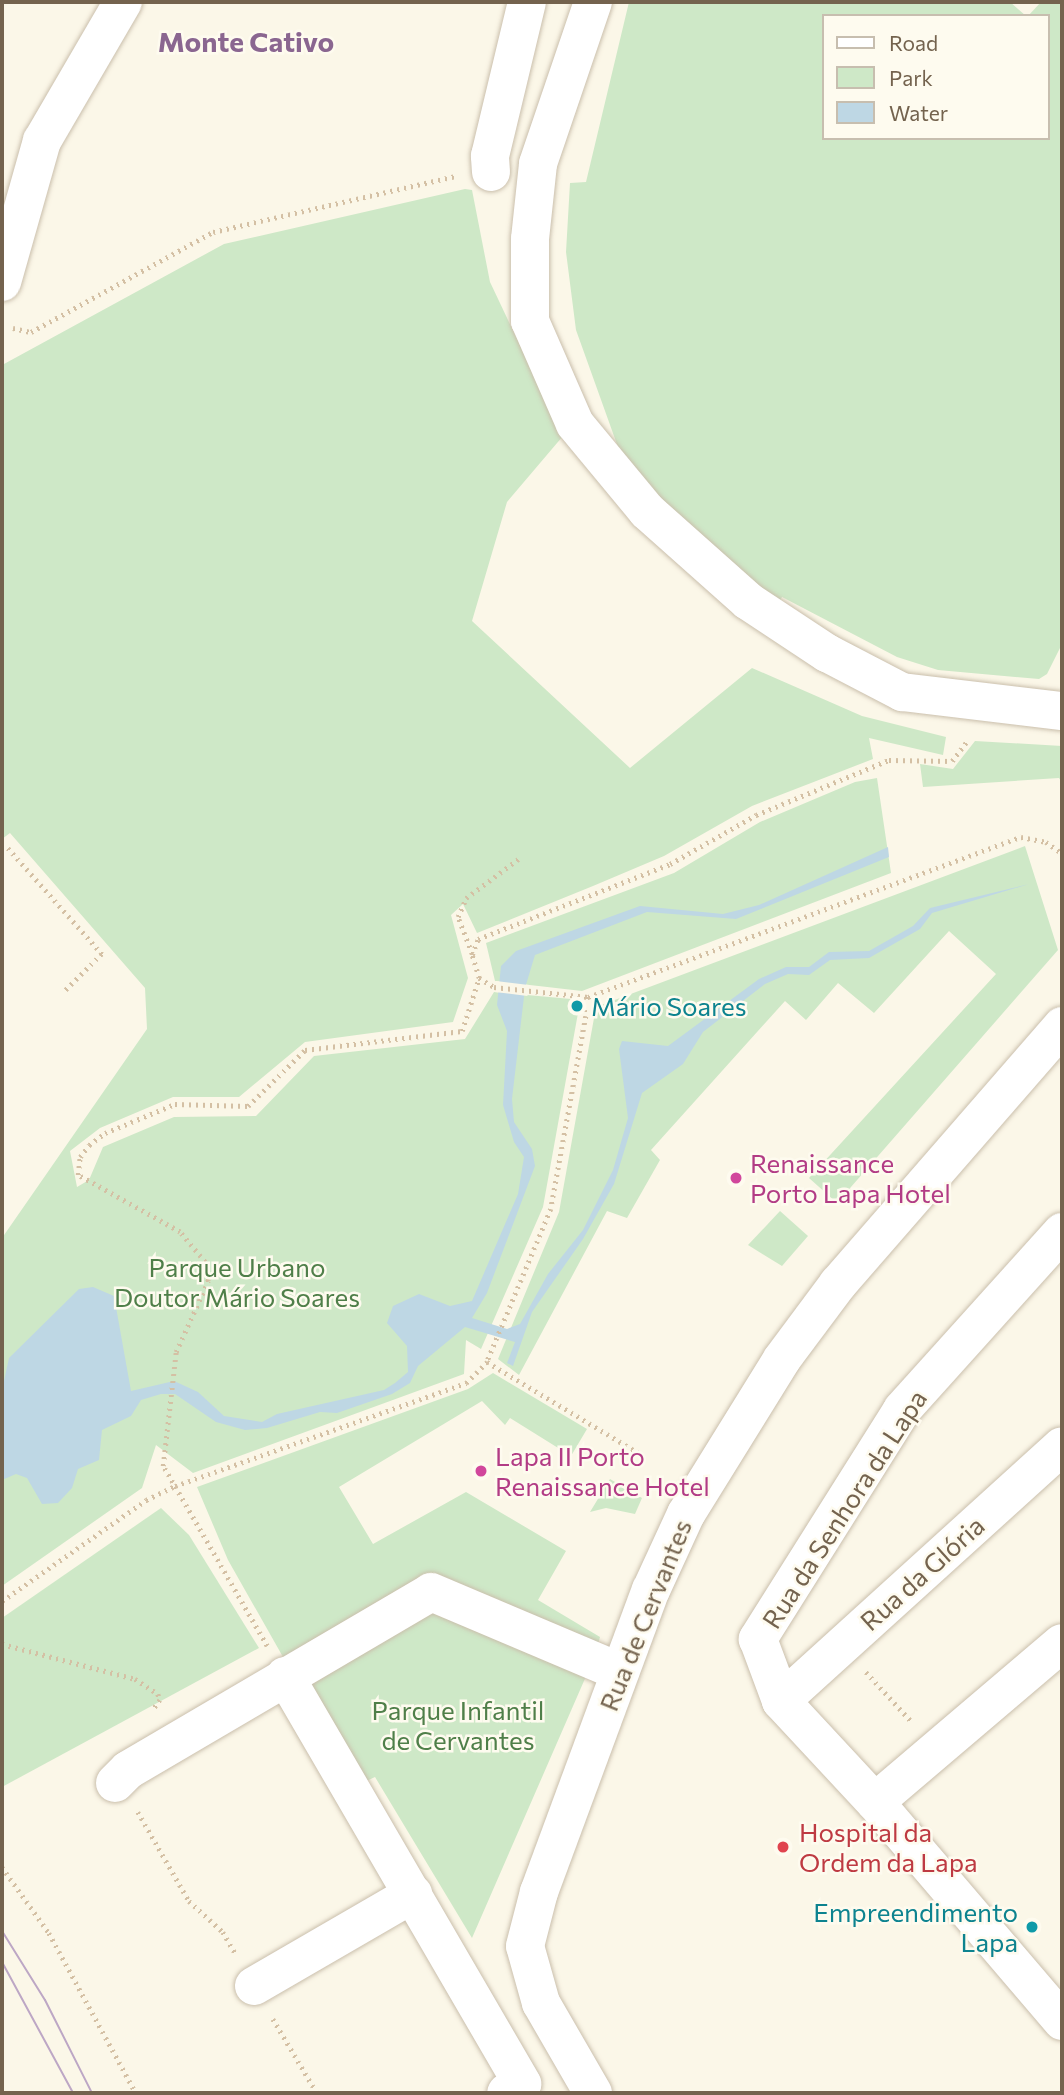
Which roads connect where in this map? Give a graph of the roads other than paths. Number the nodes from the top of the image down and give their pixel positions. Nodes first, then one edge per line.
1 (123, 2) edge
2 (527, 2) edge
3 (593, 2) edge
4 (480, 172) road end
5 (4, 255) edge
6 (1062, 711) edge
7 (1059, 1037) edge
8 (1062, 1232) edge
9 (1062, 1446) edge
10 (1062, 1643) edge
11 (620, 1672) junction
12 (285, 1676) junction
13 (781, 1701) junction
14 (125, 1796) road end
15 (875, 1802) junction
16 (413, 1894) junction
17 (254, 1986) dead end
18 (1062, 2021) edge
19 (514, 2089) edge
20 (593, 2093) edge

1 - 5 street
2 - 4 street
3 - 6 street
7 - 11 street, Rua de Cervantes
8 - 13 street, Rua da Senhora da Lapa
9 - 13 street, Rua da Glória
10 - 15 street
11 - 12 street
11 - 20 street, Rua de Cervantes
12 - 14 street
12 - 16 street
13 - 15 street, Rua da Senhora da Lapa
15 - 18 street, Rua da Senhora da Lapa
16 - 17 street
16 - 19 street

